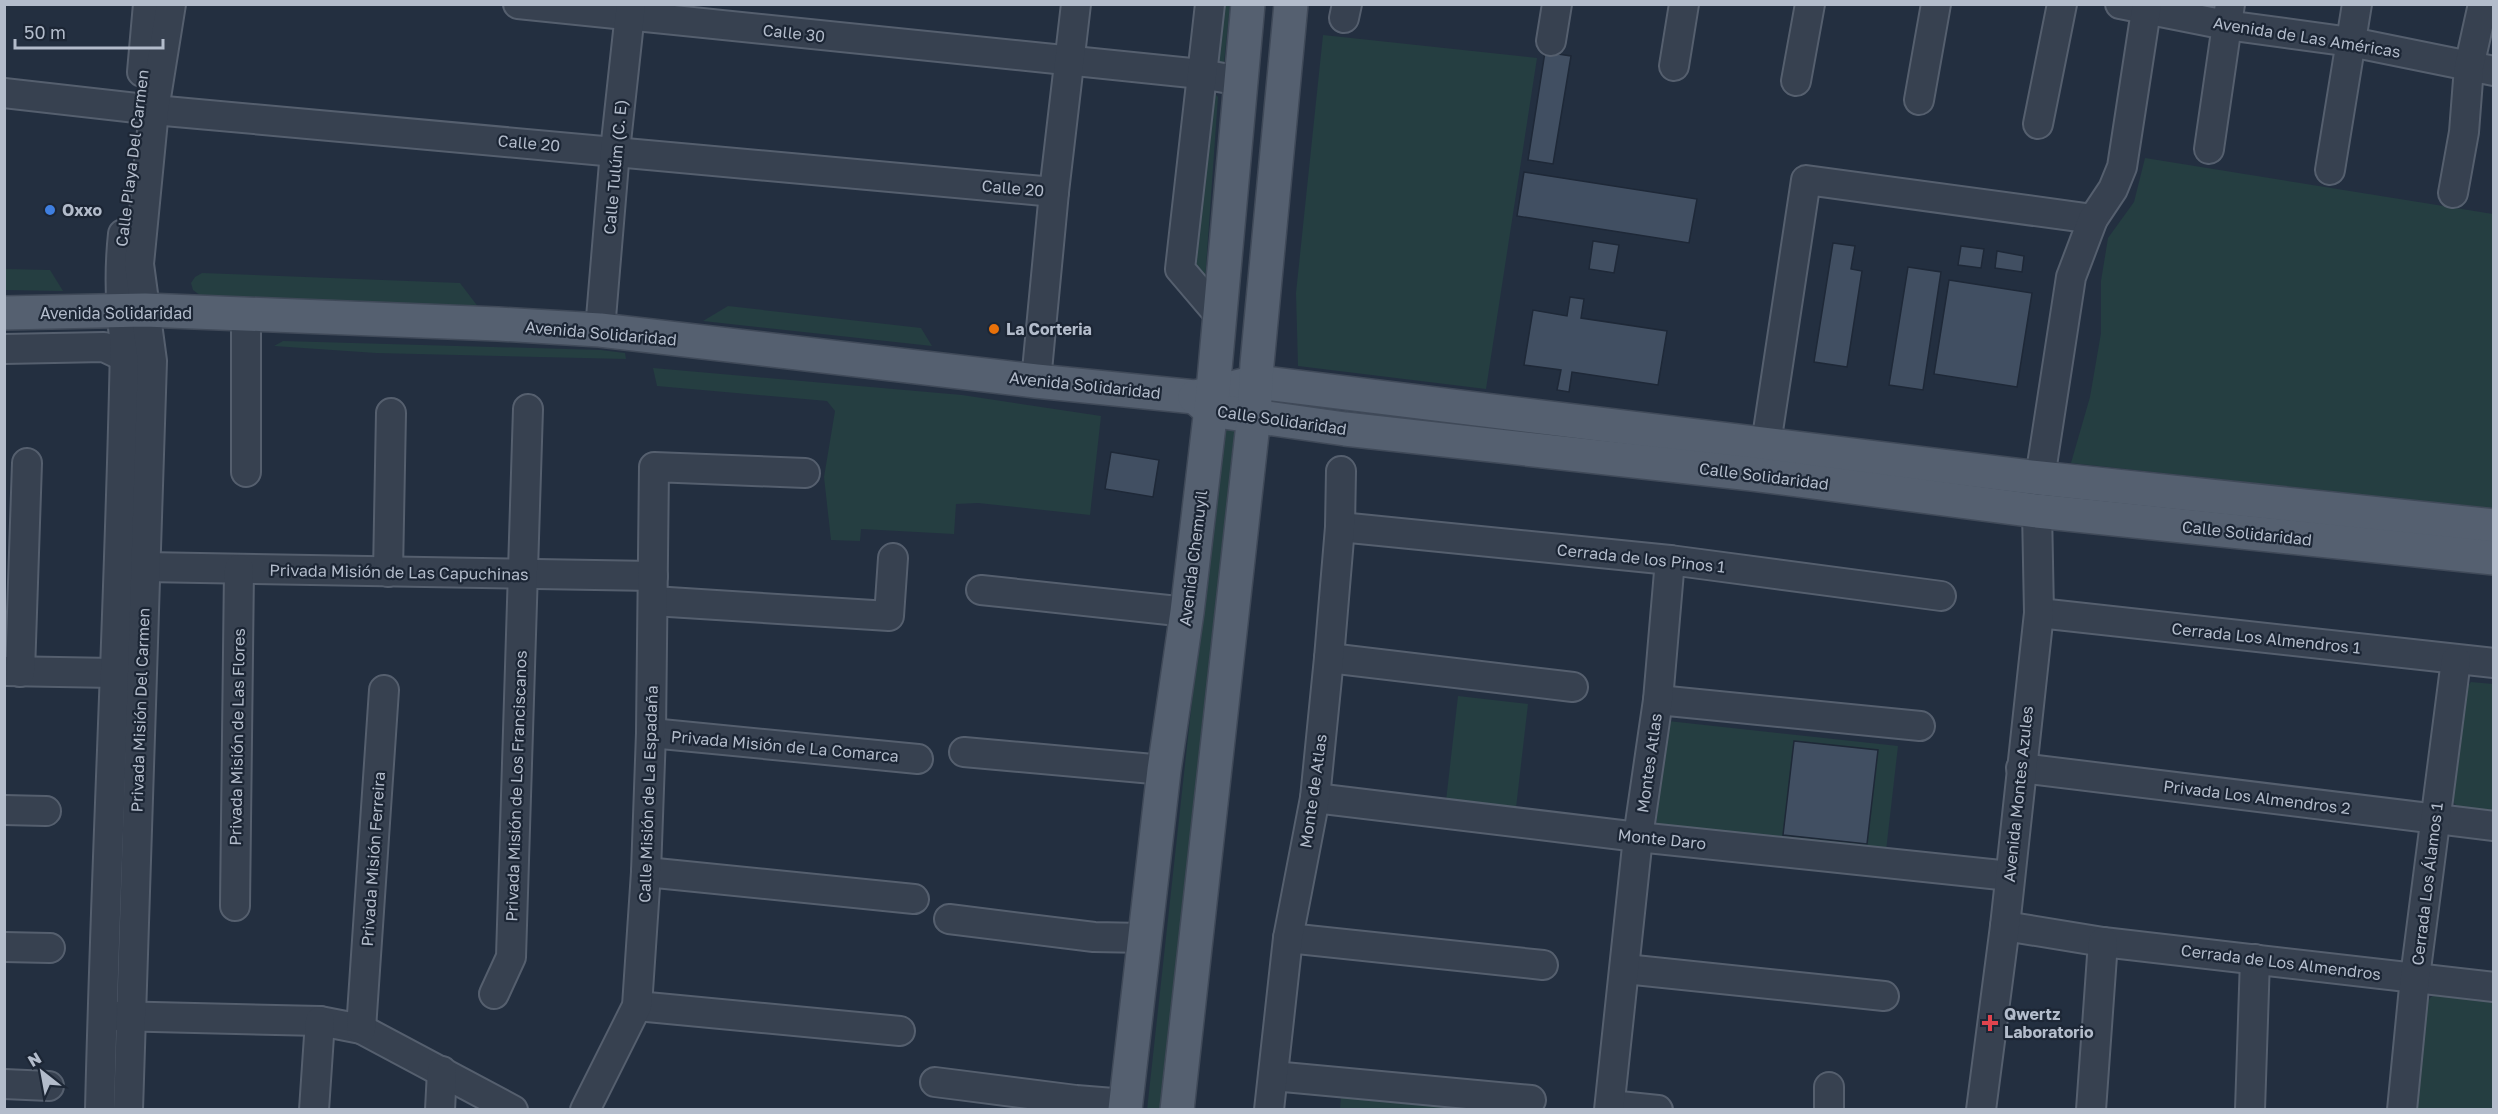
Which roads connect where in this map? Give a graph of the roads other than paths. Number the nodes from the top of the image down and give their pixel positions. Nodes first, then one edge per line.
1 (148, 4) edge
2 (171, 4) edge
3 (518, 4) edge
4 (1076, 4) edge
5 (1210, 4) edge
6 (1248, 4) edge
7 (1291, 4) edge
8 (1557, 4) edge
9 (1684, 4) edge
10 (1810, 4) edge
11 (1936, 4) edge
12 (2062, 4) edge
13 (2357, 4) edge
14 (2483, 4) edge
15 (2138, 6) edge
16 (630, 10) edge
17 (2228, 15) edge
18 (1551, 41) dead end
19 (2351, 42) junction
20 (1070, 61) junction
21 (1674, 66) dead end
22 (2481, 69) edge
23 (1201, 74) junction
24 (1241, 81) junction
25 (1796, 81) dead end
26 (4, 93) edge
27 (1919, 100) dead end
28 (146, 109) junction
29 (2038, 124) dead end
30 (2210, 149) dead end
31 (615, 151) junction
32 (2330, 170) dead end
33 (1054, 192) junction
34 (2453, 193) dead end
35 (2093, 219) junction
36 (133, 311) junction
37 (20, 313) edge
38 (246, 315) junction
39 (1220, 316) junction
40 (600, 330) junction
41 (4, 340) edge
42 (4, 349) edge
43 (125, 357) junction
44 (1036, 381) junction
45 (1256, 382) junction
46 (1206, 399) junction
47 (528, 409) dead end
48 (391, 413) dead end
49 (1254, 415) junction
50 (1766, 444) junction
51 (27, 463) dead end
52 (1341, 471) dead end
53 (246, 472) dead end
54 (805, 473) dead end
55 (2040, 478) junction
56 (2037, 511) junction
57 (2493, 526) edge
58 (1340, 527) junction
59 (893, 558) dead end
60 (2493, 558) edge
61 (1670, 560) junction
62 (146, 567) junction
63 (239, 569) junction
64 (388, 572) junction
65 (524, 575) junction
66 (653, 589) junction
67 (981, 590) dead end
68 (1941, 596) dead end
69 (1187, 612) junction
70 (2039, 613) junction
71 (1329, 658) junction
72 (2456, 660) junction
73 (2493, 663) edge
74 (12, 671) edge
75 (114, 673) junction
76 (141, 679) junction
77 (1573, 687) dead end
78 (384, 690) dead end
79 (1658, 700) junction
80 (1920, 726) dead end
81 (651, 733) junction
82 (964, 752) dead end
83 (918, 759) dead end
84 (2020, 768) junction
85 (1164, 770) junction
86 (1315, 798) junction
87 (4, 810) edge
88 (46, 811) dead end
89 (2436, 820) junction
90 (2493, 826) edge
91 (1638, 837) junction
92 (646, 872) junction
93 (2010, 876) junction
94 (914, 899) dead end
95 (235, 906) dead end
96 (949, 919) dead end
97 (2005, 926) junction
98 (1145, 938) junction
99 (1288, 938) junction
100 (2103, 942) junction
101 (4, 947) edge
102 (50, 948) dead end
103 (2255, 959) junction
104 (1543, 965) dead end
105 (1625, 969) junction
106 (2415, 978) junction
107 (2493, 987) edge
108 (494, 994) dead end
109 (1884, 996) dead end
110 (637, 1006) junction
111 (102, 1016) junction
112 (130, 1018) junction
113 (320, 1020) junction
114 (361, 1029) junction
115 (900, 1031) dead end
116 (442, 1071) junction
117 (1273, 1076) junction
118 (934, 1082) dead end
119 (4, 1084) edge
120 (49, 1086) dead end
121 (1531, 1100) dead end
122 (1125, 1107) edge
123 (1610, 1107) edge
124 (100, 1110) edge
125 (128, 1110) edge
126 (314, 1110) edge
127 (440, 1110) edge
128 (513, 1110) edge
129 (585, 1110) edge
130 (1177, 1110) edge
131 (1269, 1110) edge
132 (1658, 1110) edge
133 (1981, 1110) edge
134 (2091, 1110) edge
135 (2250, 1110) edge
136 (2402, 1110) edge

1 - 28 street, Calle Playa Del Carmen
2 - 28 street, Calle Playa Del Carmen
3 - 16 street, Calle 30
4 - 20 street
5 - 23 street
6 - 24 main road, Avenida Chemuyil
7 - 45 main road
8 - 18 street
9 - 21 street
10 - 25 street
11 - 27 street
12 - 29 street
13 - 19 street
14 - 22 street
15 - 17 street, Avenida de Las Américas
15 - 35 street, Avenida Montes Azules
16 - 20 street, Calle 30
16 - 31 street, Calle Tulúm (C. E)
17 - 19 street, Avenida de Las Américas
17 - 30 street
19 - 22 street, Avenida de Las Américas
19 - 32 street
20 - 23 street, Calle 30
20 - 33 street
22 - 34 street
23 - 24 street, Calle 30
23 - 39 street
24 - 39 main road, Avenida Chemuyil
26 - 28 street, Calle 20
28 - 31 street, Calle 20
28 - 36 street, Calle Playa Del Carmen
31 - 33 street, Calle 20
31 - 40 street, Calle Tulúm (C. E)
33 - 44 street
35 - 50 street
35 - 55 street, Avenida Montes Azules
36 - 37 main road, Avenida Solidaridad
36 - 38 main road, Avenida Solidaridad
36 - 43 street, Privada Misión Del Carmen
36 - 62 street, Privada Misión Del Carmen
37 - 41 street
38 - 40 main road, Avenida Solidaridad
38 - 53 street
39 - 46 main road, Avenida Chemuyil
40 - 44 main road, Avenida Solidaridad
42 - 43 street
43 - 75 street, Privada Misión Del Carmen
44 - 46 main road, Avenida Solidaridad
45 - 46 main road, Calle Solidaridad
45 - 49 main road
45 - 50 main road, Calle Solidaridad
46 - 49 main road, Calle Solidaridad
46 - 69 main road, Avenida Chemuyil
47 - 65 street, Privada Misión de Los Franciscanos
48 - 64 street
49 - 56 main road, Calle Solidaridad
49 - 130 main road
50 - 55 main road, Calle Solidaridad
51 - 74 street
52 - 58 street, Monte de Atlas
54 - 66 street, Calle Misión de La Espadaña
55 - 56 street, Avenida Montes Azules
55 - 57 main road, Calle Solidaridad
56 - 60 main road, Calle Solidaridad
56 - 70 street, Avenida Montes Azules
58 - 61 street, Cerrada de los Pinos 1
58 - 71 street, Monte de Atlas
59 - 66 street, Privada Misión de Las Capuchinas
61 - 68 street, Cerrada de los Pinos 1
61 - 79 street, Montes Atlas
62 - 63 street, Privada Misión de Las Capuchinas
62 - 76 street, Privada Misión Del Carmen
63 - 64 street, Privada Misión de Las Capuchinas
63 - 95 street, Privada Misión de Las Flores
64 - 65 street, Privada Misión de Las Capuchinas
65 - 66 street, Privada Misión de Las Capuchinas
65 - 108 street, Privada Misión de Los Franciscanos
66 - 81 street, Calle Misión de La Espadaña
67 - 69 street
69 - 85 main road, Avenida Chemuyil
70 - 72 street, Cerrada Los Almendros 1
70 - 84 street, Avenida Montes Azules
71 - 77 street
71 - 86 street, Monte de Atlas
72 - 73 street, Cerrada Los Almendros 1
72 - 89 street, Cerrada Los Álamos 1
74 - 75 street
75 - 76 street
75 - 111 street, Privada Misión Del Carmen
76 - 112 street, Privada Misión Del Carmen
78 - 114 street, Privada Misión Ferreira
79 - 80 street
79 - 91 street, Montes Atlas
81 - 83 street, Privada Misión de La Comarca
81 - 92 street, Calle Misión de La Espadaña
82 - 85 street
84 - 89 street, Privada Los Almendros 2
84 - 93 street, Avenida Montes Azules
85 - 98 main road, Avenida Chemuyil
86 - 91 street, Monte Daro
86 - 99 street, Monte de Atlas
87 - 88 street
89 - 90 street, Privada Los Almendros 2
89 - 106 street, Cerrada Los Álamos 1
91 - 93 street, Monte Daro
91 - 105 street, Montes Atlas
92 - 94 street
92 - 110 street, Calle Misión de La Espadaña
93 - 97 street, Avenida Montes Azules
96 - 98 street
97 - 100 street, Cerrada de Los Almendros
97 - 133 street, Avenida Montes Azules
98 - 122 main road, Avenida Chemuyil
99 - 104 street
99 - 117 street, Monte de Atlas
100 - 103 street, Cerrada de Los Almendros
100 - 134 street
101 - 102 street
103 - 106 street, Cerrada de Los Almendros
103 - 135 street
105 - 109 street
105 - 123 street, Montes Atlas
106 - 107 street, Cerrada de Los Almendros
106 - 136 street, Cerrada Los Álamos 1
110 - 115 street
110 - 129 street, Calle Misión de La Espadaña
111 - 112 street
111 - 124 street, Privada Misión Del Carmen
112 - 113 street
112 - 125 street, Privada Misión Del Carmen
113 - 114 street
113 - 126 street
114 - 116 street
116 - 127 street
116 - 128 street
117 - 121 street
117 - 131 street, Monte de Atlas
118 - 122 street
119 - 120 street
123 - 132 street

